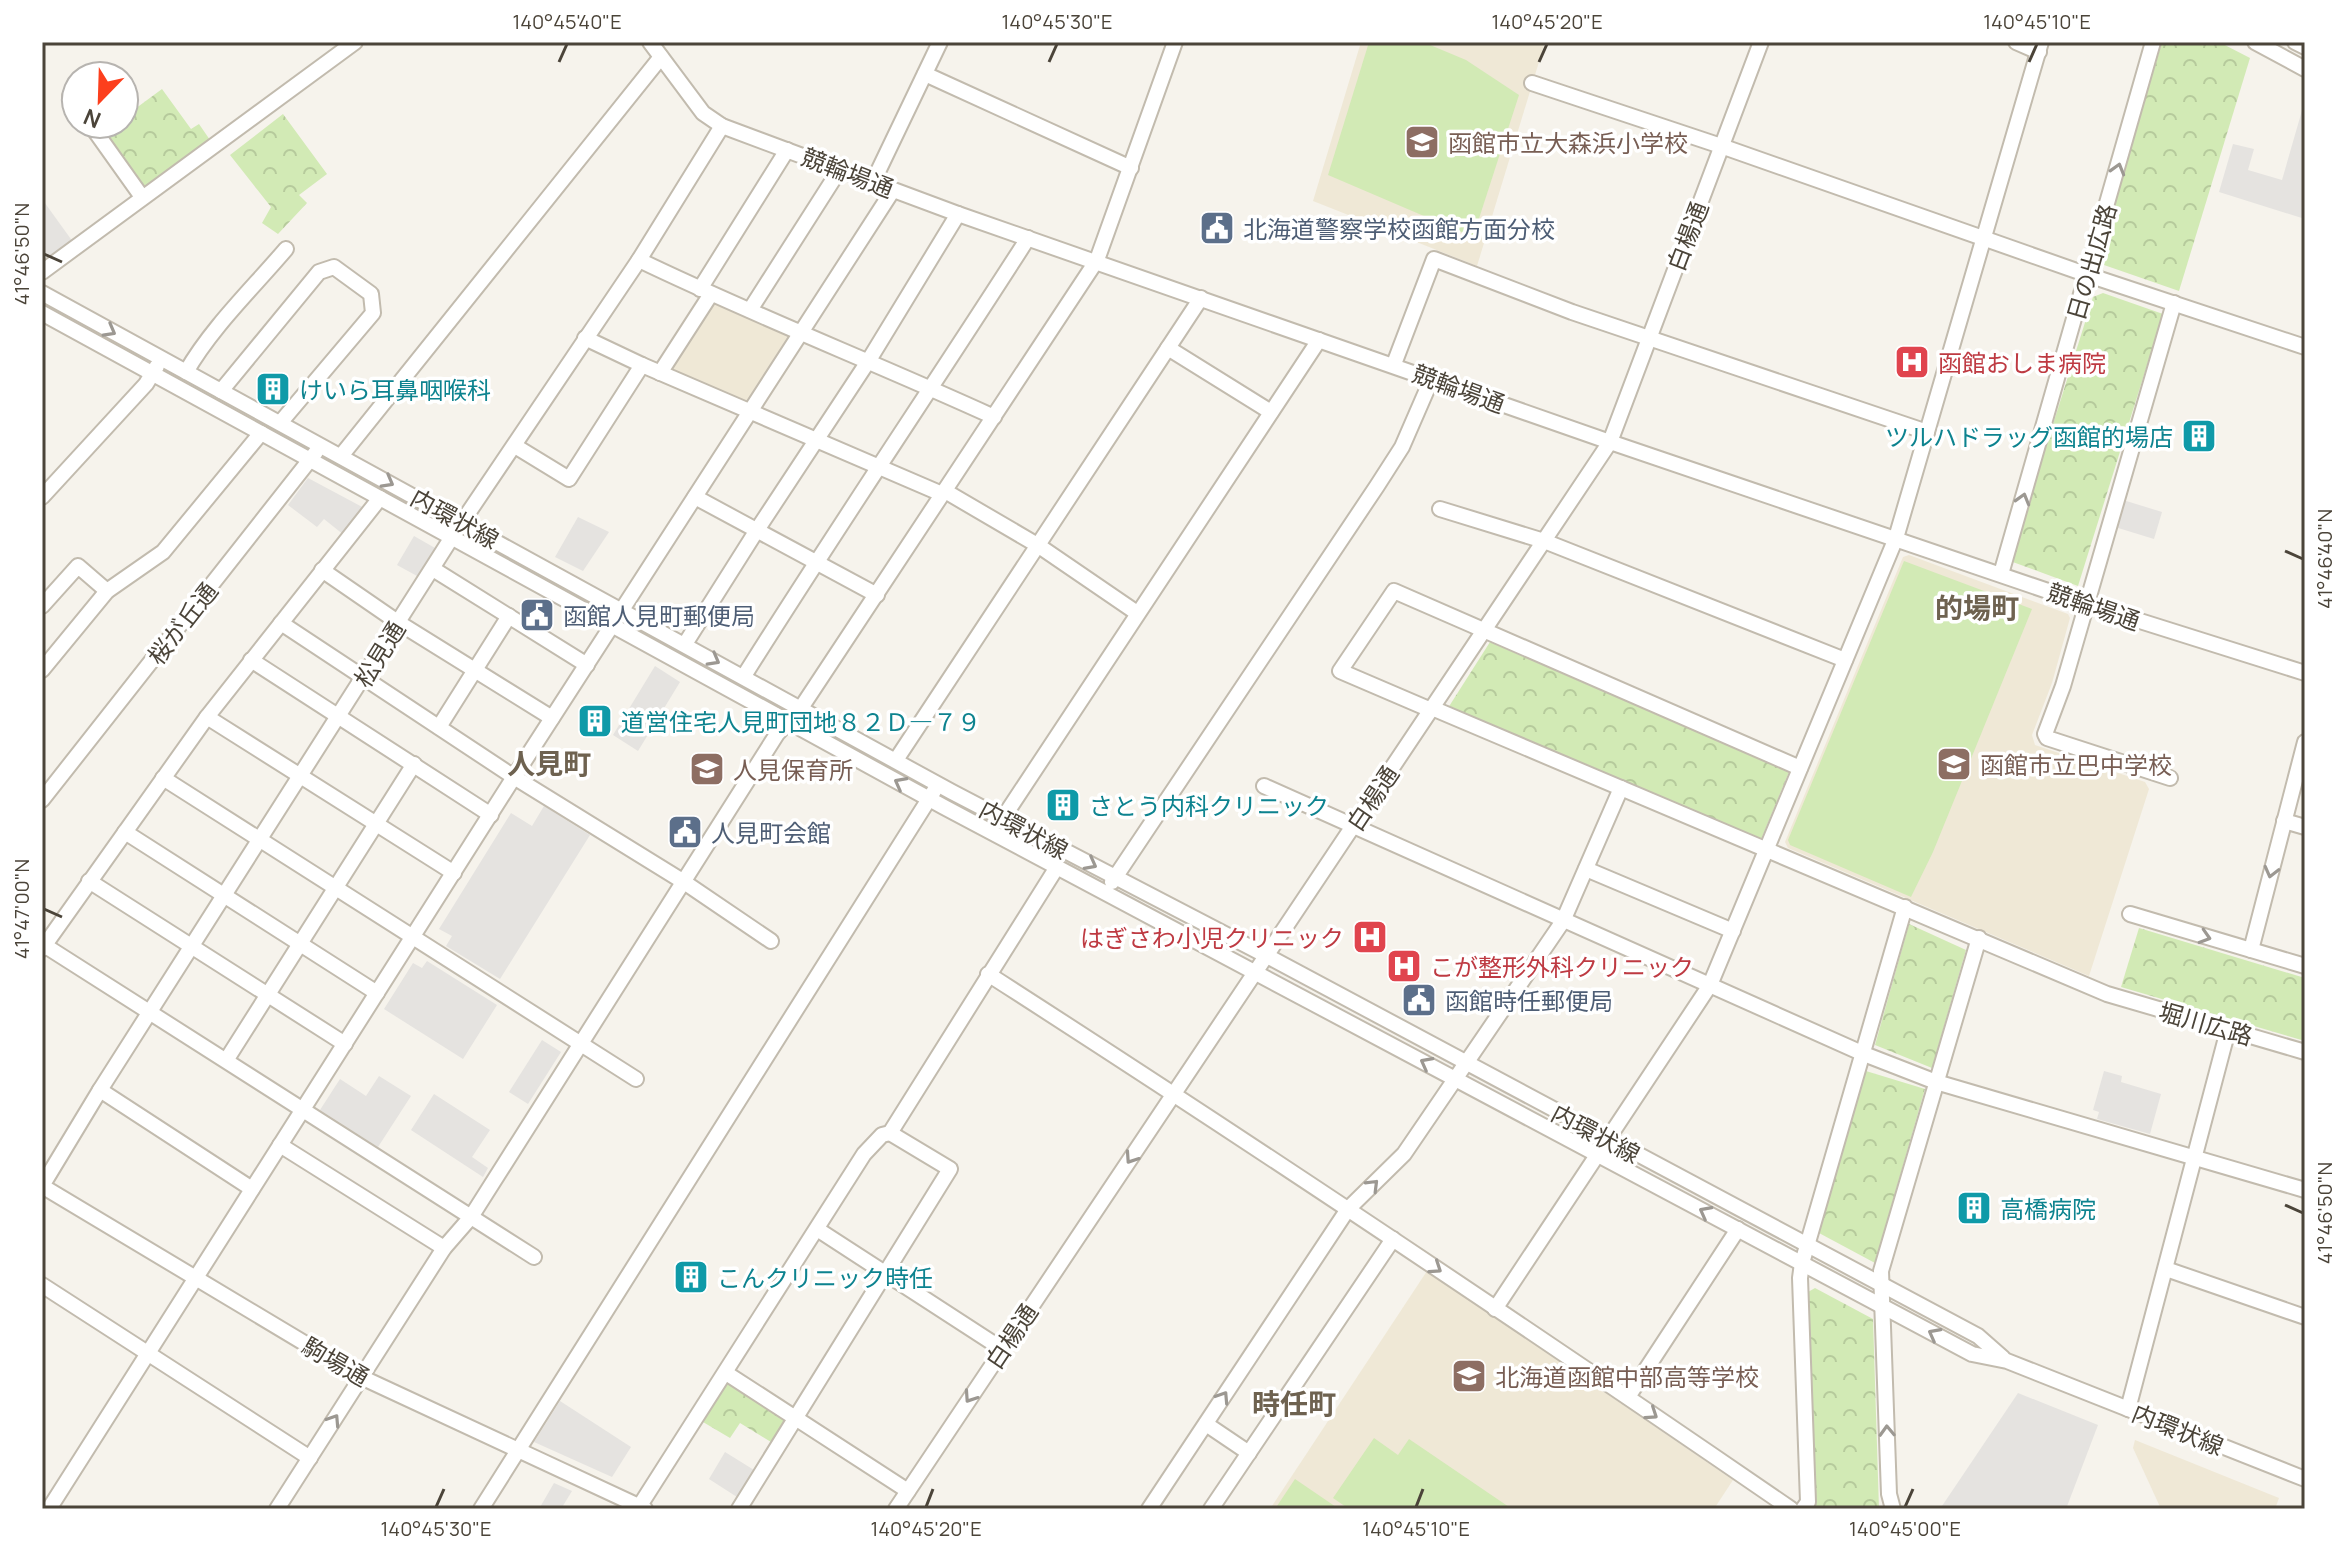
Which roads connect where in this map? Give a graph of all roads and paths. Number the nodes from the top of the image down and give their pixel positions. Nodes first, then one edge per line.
1 (355, 42) edge
2 (650, 42) edge
3 (940, 42) edge
4 (1175, 42) edge
5 (1761, 42) edge
6 (2016, 42) edge
7 (2153, 42) edge
8 (2255, 42) edge
9 (2295, 42) edge
10 (2040, 47) edge
11 (2305, 47) edge
12 (661, 57) junction
13 (2305, 69) edge
14 (925, 74) junction
15 (1532, 83) dead end
16 (722, 126) junction
17 (101, 140) edge
18 (1721, 146) junction
19 (787, 150) junction
20 (1131, 168) junction
21 (840, 169) junction
22 (873, 182) junction
23 (893, 190) junction
24 (142, 197) junction
25 (958, 214) junction
26 (1028, 238) junction
27 (1984, 238) junction
28 (286, 249) dead end
29 (639, 260) junction
30 (1097, 260) junction
31 (42, 272) edge
32 (2088, 275) junction
33 (705, 292) junction
34 (42, 293) edge
35 (1201, 298) junction
36 (2174, 303) junction
37 (750, 310) junction
38 (42, 313) edge
39 (801, 332) junction
40 (1649, 336) junction
41 (585, 338) junction
42 (1319, 340) junction
43 (2300, 346) edge
44 (1168, 348) junction
45 (161, 359) junction
46 (869, 360) junction
47 (1394, 364) junction
48 (642, 365) junction
49 (186, 372) junction
50 (660, 373) junction
51 (153, 374) junction
52 (1432, 378) junction
53 (932, 388) junction
54 (221, 391) junction
55 (751, 411) junction
56 (1271, 412) junction
57 (994, 417) junction
58 (280, 423) junction
59 (1927, 432) junction
60 (261, 433) junction
61 (817, 439) junction
62 (1610, 442) junction
63 (321, 445) junction
64 (515, 446) junction
65 (341, 456) junction
66 (310, 460) junction
67 (878, 465) junction
68 (943, 493) junction
69 (42, 497) edge
70 (695, 497) junction
71 (380, 498) junction
72 (1440, 509) dead end
73 (463, 522) junction
74 (757, 530) junction
75 (452, 537) junction
76 (1896, 538) junction
77 (1544, 541) junction
78 (1039, 546) junction
79 (816, 561) junction
80 (433, 569) junction
81 (322, 570) junction
82 (2001, 574) junction
83 (107, 591) junction
84 (877, 595) junction
85 (2086, 604) junction
86 (42, 606) edge
87 (623, 610) junction
88 (1137, 613) junction
89 (509, 616) junction
90 (281, 623) junction
91 (399, 623) junction
92 (614, 625) junction
93 (1484, 630) junction
94 (685, 644) junction
95 (251, 660) junction
96 (1845, 660) junction
97 (587, 665) junction
98 (42, 670) edge
99 (475, 670) junction
100 (2305, 673) edge
101 (744, 676) junction
102 (364, 677) junction
103 (801, 708) junction
104 (1431, 709) junction
105 (340, 716) junction
106 (207, 717) junction
107 (552, 718) junction
108 (788, 721) junction
109 (439, 727) junction
110 (2305, 742) edge
111 (896, 760) junction
112 (414, 764) junction
113 (1800, 768) junction
114 (301, 776) junction
115 (514, 777) junction
116 (163, 778) junction
117 (2170, 778) dead end
118 (938, 784) junction
119 (1264, 786) dead end
120 (1621, 788) junction
121 (929, 799) junction
122 (42, 800) edge
123 (491, 815) junction
124 (1003, 818) junction
125 (2284, 821) junction
126 (377, 824) junction
127 (1353, 826) junction
128 (2305, 827) edge
129 (125, 832) junction
130 (260, 840) junction
131 (1767, 851) junction
132 (1057, 867) junction
133 (1586, 869) junction
134 (454, 873) junction
135 (1115, 877) junction
136 (89, 881) junction
137 (684, 882) junction
138 (336, 888) junction
139 (1105, 892) junction
140 (225, 896) junction
141 (1905, 907) junction
142 (2130, 914) dead end
143 (1563, 921) junction
144 (1733, 931) junction
145 (413, 937) junction
146 (1979, 938) junction
147 (771, 941) dead end
148 (300, 944) junction
149 (194, 946) junction
150 (43, 947) edge
151 (2251, 950) junction
152 (1267, 956) junction
153 (2305, 966) edge
154 (1256, 972) junction
155 (988, 974) junction
156 (1710, 985) junction
157 (377, 993) junction
158 (268, 996) junction
159 (151, 1012) junction
160 (2228, 1030) junction
161 (345, 1044) junction
162 (580, 1044) junction
163 (2305, 1052) edge
164 (1864, 1054) junction
165 (227, 1059) junction
166 (1465, 1063) junction
167 (636, 1079) dead end
168 (1456, 1079) junction
169 (1936, 1082) junction
170 (100, 1090) junction
171 (1174, 1093) junction
172 (304, 1108) junction
173 (890, 1133) junction
174 (1608, 1139) junction
175 (280, 1145) junction
176 (1597, 1155) junction
177 (2195, 1158) junction
178 (42, 1186) edge
179 (252, 1189) junction
180 (2305, 1190) edge
181 (1348, 1209) junction
182 (471, 1217) junction
183 (817, 1229) junction
184 (1738, 1229) junction
185 (1393, 1239) junction
186 (1807, 1245) junction
187 (444, 1248) junction
188 (534, 1257) dead end
189 (1802, 1263) junction
190 (2166, 1269) junction
191 (885, 1271) junction
192 (194, 1279) junction
193 (42, 1285) edge
194 (1883, 1286) junction
195 (1884, 1307) junction
196 (1495, 1309) junction
197 (2305, 1317) edge
198 (1002, 1349) junction
199 (148, 1354) junction
200 (2007, 1361) junction
201 (726, 1373) junction
202 (361, 1377) junction
203 (1628, 1397) junction
204 (2128, 1409) junction
205 (796, 1417) junction
206 (1206, 1424) junction
207 (518, 1451) junction
208 (1249, 1453) junction
209 (310, 1458) junction
210 (2305, 1479) edge
211 (908, 1491) junction
212 (642, 1508) edge
213 (49, 1509) edge
214 (277, 1509) edge
215 (481, 1509) edge
216 (739, 1509) edge
217 (896, 1509) edge
218 (1149, 1509) edge
219 (1211, 1509) edge
220 (1791, 1509) edge
221 (1803, 1509) edge
222 (1893, 1509) edge

1 - 24 street
2 - 12 street, 競輪場通
3 - 14 street
4 - 20 street
5 - 18 street, 白楊通
6 - 10 street
32 -> 7 street, 日の出広路
8 - 13 street
9 - 11 street
10 - 27 street
12 - 16 street, 競輪場通
12 - 65 street
14 - 20 street
14 - 22 street
15 - 18 street
16 - 19 street, 競輪場通
16 - 29 street, 松見通
17 - 24 street
18 - 27 street
18 - 40 street, 白楊通
19 - 21 street, 競輪場通
19 - 33 street
20 - 30 street
21 - 22 street, 競輪場通
21 - 37 street
22 - 23 street, 競輪場通
23 - 25 street, 競輪場通
23 - 39 street
24 - 31 street
25 - 26 street, 競輪場通
25 - 46 street
26 - 30 street, 競輪場通
26 - 53 street
27 - 32 street
27 - 59 street
28 - 49 street
29 - 33 street
29 - 41 street, 松見通
30 - 35 street, 競輪場通
30 - 57 street
32 - 36 street
82 -> 32 street, 日の出広路
33 - 37 street
33 - 50 street
34 -> 45 street, 内環状線
35 - 42 street, 競輪場通
35 - 44 street
36 - 43 street
36 - 85 street
37 - 39 street
38 - 51 street, 内環状線
39 - 46 street
39 - 55 street
40 - 47 street
40 - 59 street
40 - 62 street, 白楊通
41 - 48 street
41 - 64 street, 松見通
42 - 47 street, 競輪場通
42 - 56 street
44 - 56 street
44 - 78 street
45 - 49 street, 内環状線
45 - 51 street
46 - 53 street
46 - 61 street
47 - 52 street, 競輪場通
48 - 50 street
48 - 64 street
49 - 54 street, 内環状線
50 - 55 street
51 - 60 street, 内環状線
51 - 69 street
52 - 62 street, 競輪場通
52 - 135 street
53 - 57 street
53 - 67 street
54 - 58 street, 内環状線
54 - 58 street
55 - 61 street
55 - 70 street
56 - 88 street
57 - 68 street
58 - 63 street, 内環状線
59 - 76 street
60 - 66 street, 内環状線
60 - 83 street
61 - 67 street
61 - 74 street
62 - 76 street, 競輪場通
62 - 77 street, 白楊通
63 - 65 street, 内環状線
63 - 66 street, 桜が丘通
64 - 73 street, 松見通
65 -> 73 street, 内環状線
66 - 71 street, 内環状線
66 - 122 street, 桜が丘通
67 - 68 street
67 - 79 street
68 - 78 street
68 - 84 street
70 - 74 street
70 - 87 street
71 - 75 street, 内環状線
71 - 81 street
72 - 77 street
73 - 75 street, 松見通
73 - 87 street, 内環状線
74 - 79 street
74 - 94 street
75 - 80 street, 松見通
75 - 92 street, 内環状線
76 - 82 street, 競輪場通
76 - 96 street
77 - 93 street, 白楊通
77 - 96 street
78 - 88 street
78 - 111 street
79 - 84 street
79 - 101 street
80 - 89 street
80 - 91 street, 松見通
81 - 90 street
81 - 91 street
82 - 85 street, 競輪場通
83 - 86 street
83 - 98 street
84 - 103 street
85 - 100 street, 競輪場通
85 - 117 street
87 - 92 street
87 - 94 street, 内環状線
88 - 124 street
89 - 97 street
89 - 99 street
90 - 95 street
90 - 102 street
91 - 99 street
91 - 102 street, 松見通
92 - 97 street
92 - 108 street, 内環状線
93 - 104 street, 白楊通
93 - 104 street, 堀川広路
93 - 113 street
94 -> 101 street, 内環状線
95 - 105 street
95 - 106 street
96 - 113 street
97 - 107 street
99 - 107 street
99 - 109 street
101 - 103 street, 内環状線
102 - 105 street, 松見通
102 - 109 street
103 - 108 street
103 - 111 street, 内環状線
104 - 120 street, 堀川広路
104 - 127 street, 白楊通
105 - 112 street
105 - 114 street, 松見通
106 - 114 street
106 - 116 street
107 - 115 street
121 -> 108 street, 内環状線
108 - 137 street
109 - 115 street
110 - 125 street
111 - 118 street, 内環状線
112 - 123 street
112 - 126 street
113 - 131 street
114 - 126 street
114 - 130 street, 松見通
115 - 123 street
115 - 137 street
116 - 129 street
116 - 130 street
118 - 121 street
118 - 124 street, 内環状線
119 - 127 street
120 - 131 street, 堀川広路
120 - 133 street
121 - 132 street, 内環状線
121 - 207 street
123 - 134 street
124 -> 135 street, 内環状線
125 - 128 street
125 -> 151 street
126 - 134 street
126 - 138 street
127 - 143 street
127 - 152 street, 白楊通
129 - 136 street
129 - 140 street
130 - 138 street
130 - 140 street, 松見通
131 - 141 street, 堀川広路
131 - 144 street
132 - 139 street, 内環状線
132 - 155 street
133 - 143 street
133 - 144 street
134 - 145 street
135 - 139 street
135 - 152 street, 内環状線
136 - 149 street
136 - 150 street
137 - 147 street
137 - 162 street
138 - 145 street
138 - 148 street
139 - 154 street, 内環状線
140 - 148 street
140 - 149 street, 松見通
141 - 146 street, 堀川広路
141 - 164 street
142 -> 151 street
143 - 156 street
143 - 166 street
144 - 156 street
145 - 157 street
145 - 162 street
146 - 160 street, 堀川広路
146 - 169 street
148 - 157 street
148 - 158 street
149 - 158 street
149 - 159 street, 松見通
150 - 159 street
151 - 153 street
152 - 154 street, 白楊通
152 - 166 street, 内環状線
168 -> 154 street, 内環状線
154 - 171 street, 白楊通
155 - 171 street
155 - 173 street
156 - 164 street
156 - 174 street
157 - 161 street
158 - 161 street
158 - 165 street
159 - 165 street
159 - 170 street, 松見通
160 - 163 street, 堀川広路
160 - 177 street
161 - 172 street
162 - 167 street
162 - 182 street
164 - 169 street
164 - 186 street
165 - 172 street
166 - 168 street
166 - 174 street, 内環状線
168 - 176 street, 内環状線
181 -> 168 street
169 - 177 street
169 - 194 street
170 - 178 street, 松見通
170 - 179 street
171 - 181 street
171 -> 198 street, 白楊通
172 - 175 street
172 - 182 street
173 - 183 street
173 - 191 street
174 - 176 street
174 - 186 street, 内環状線
175 - 179 street
175 - 187 street
184 -> 176 street, 内環状線
176 - 196 street
177 - 180 street
177 - 190 street
178 - 192 street, 駒場通
179 - 192 street
181 - 185 street
206 -> 181 street
182 - 187 street
182 - 188 street
183 - 191 street
183 - 201 street
184 - 189 street, 内環状線
184 - 203 street
185 -> 196 street
185 - 208 street
186 - 189 street
186 - 194 street, 内環状線
187 - 202 street
189 - 195 street, 内環状線
189 - 221 street
190 - 197 street
190 - 204 street
191 - 198 street
191 - 205 street
192 - 199 street
192 - 202 street, 駒場通
193 - 199 street
194 - 195 street
194 - 200 street, 内環状線
200 -> 195 street, 内環状線
222 -> 195 street
196 - 203 street
198 -> 211 street, 白楊通
199 - 209 street
199 - 213 street
200 - 204 street, 内環状線
201 - 205 street
201 - 212 street
202 - 207 street, 駒場通
209 -> 202 street
203 -> 220 street
204 - 210 street, 内環状線
205 - 211 street
205 - 216 street
206 - 208 street
206 - 218 street
207 - 212 street, 駒場通
207 - 215 street
208 - 219 street
209 - 214 street
211 - 217 street, 白楊通

